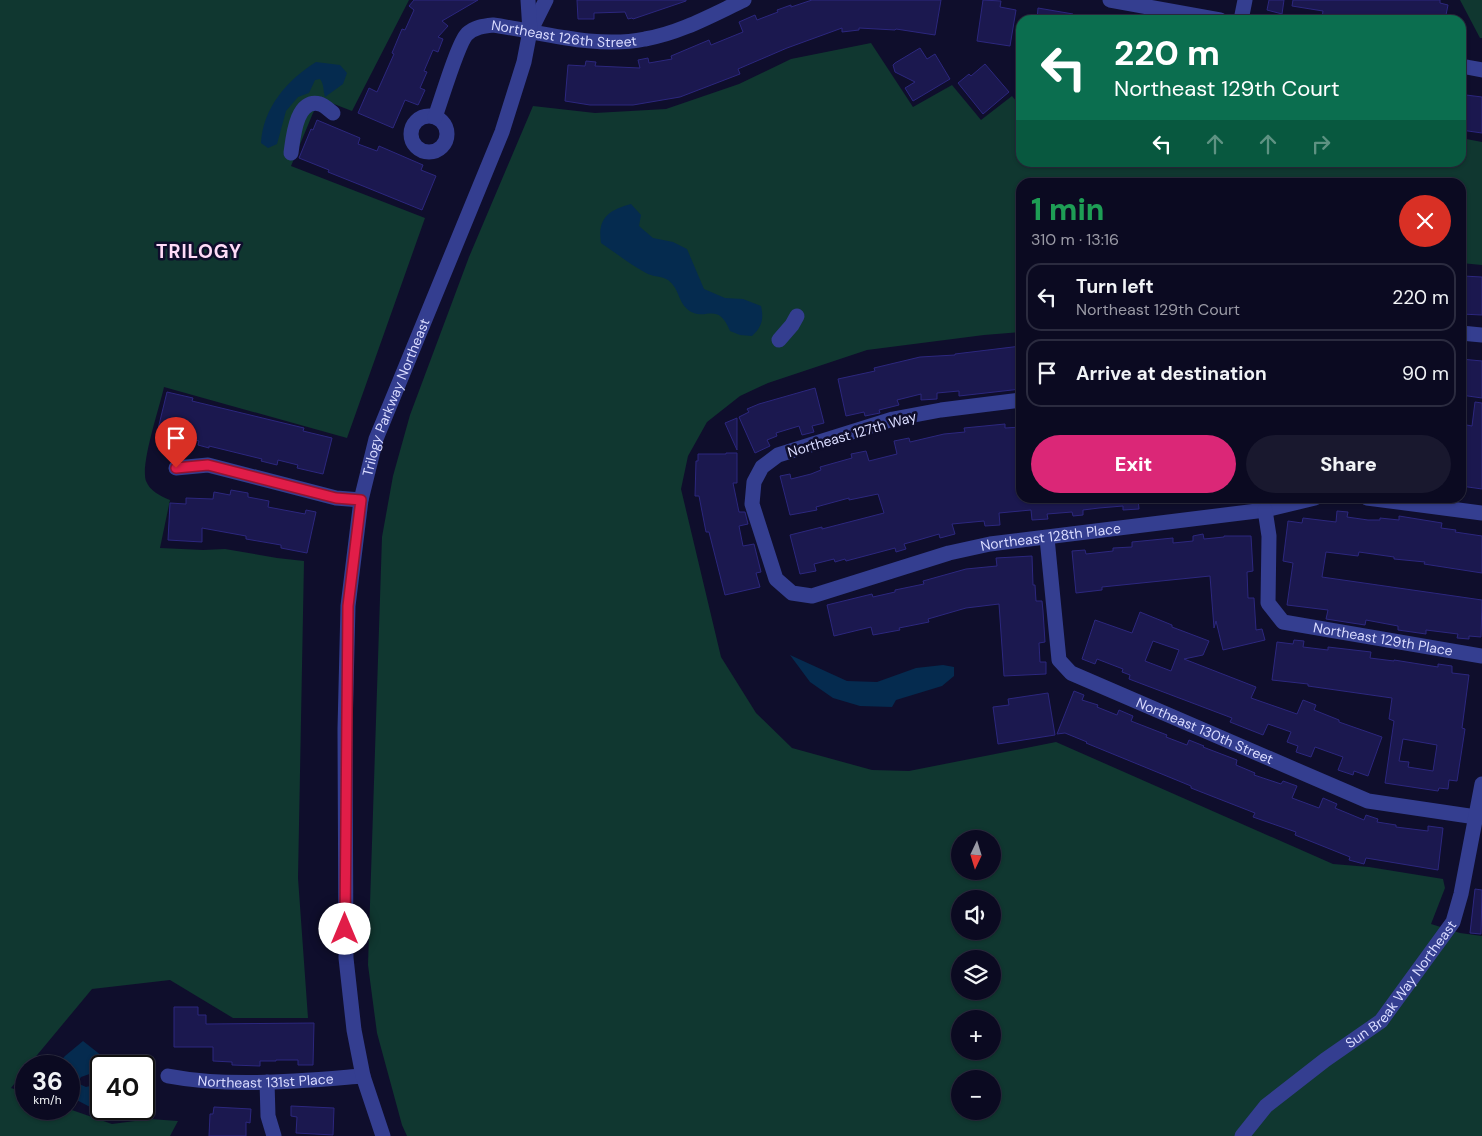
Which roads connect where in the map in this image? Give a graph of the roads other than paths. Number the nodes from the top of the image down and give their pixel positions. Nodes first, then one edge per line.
1 (528, 0) edge
2 (546, 0) edge
3 (744, 0) edge
4 (1110, 0) edge
5 (1244, 0) edge
6 (1192, 15) edge
7 (1242, 15) edge
8 (530, 31) junction
9 (1466, 67) edge
10 (1482, 70) edge
11 (333, 113) dead end
12 (435, 117) dead end
13 (291, 153) dead end
14 (797, 316) dead end
15 (1466, 333) edge
16 (1482, 335) edge
17 (779, 340) dead end
18 (1016, 401) edge
19 (176, 468) dead end
20 (361, 500) junction
21 (1294, 503) edge
22 (1405, 503) edge
23 (1265, 510) junction
24 (1482, 513) edge
25 (1047, 538) junction
26 (792, 592) joint
27 (1482, 656) edge
28 (1482, 784) edge
29 (1476, 817) junction
30 (168, 1076) dead end
31 (363, 1076) junction
32 (267, 1082) junction
33 (274, 1136) edge
34 (383, 1136) edge
35 (1242, 1136) edge

1 - 8 street, Trilogy Parkway Northeast
2 - 8 street, Trilogy Parkway Northeast
3 - 8 street, Northeast 126th Street
4 - 6 street
5 - 7 street
8 - 12 street, Northeast 126th Street
8 - 20 street, Trilogy Parkway Northeast
9 - 10 street
11 - 13 street
14 - 17 street
15 - 16 street
18 - 26 street, Northeast 127th Way
19 - 20 street
20 - 31 street, Trilogy Parkway Northeast
21 - 23 street, Northeast 128th Place
22 - 24 street
23 - 25 street, Northeast 128th Place
23 - 27 street, Northeast 129th Place
25 - 26 street, Northeast 128th Place
25 - 29 street, Northeast 130th Street
28 - 29 street, Sun Break Way Northeast
29 - 35 street, Sun Break Way Northeast
30 - 32 street, Northeast 131st Place
31 - 32 street, Northeast 131st Place
31 - 34 street, Trilogy Parkway Northeast
32 - 33 street

